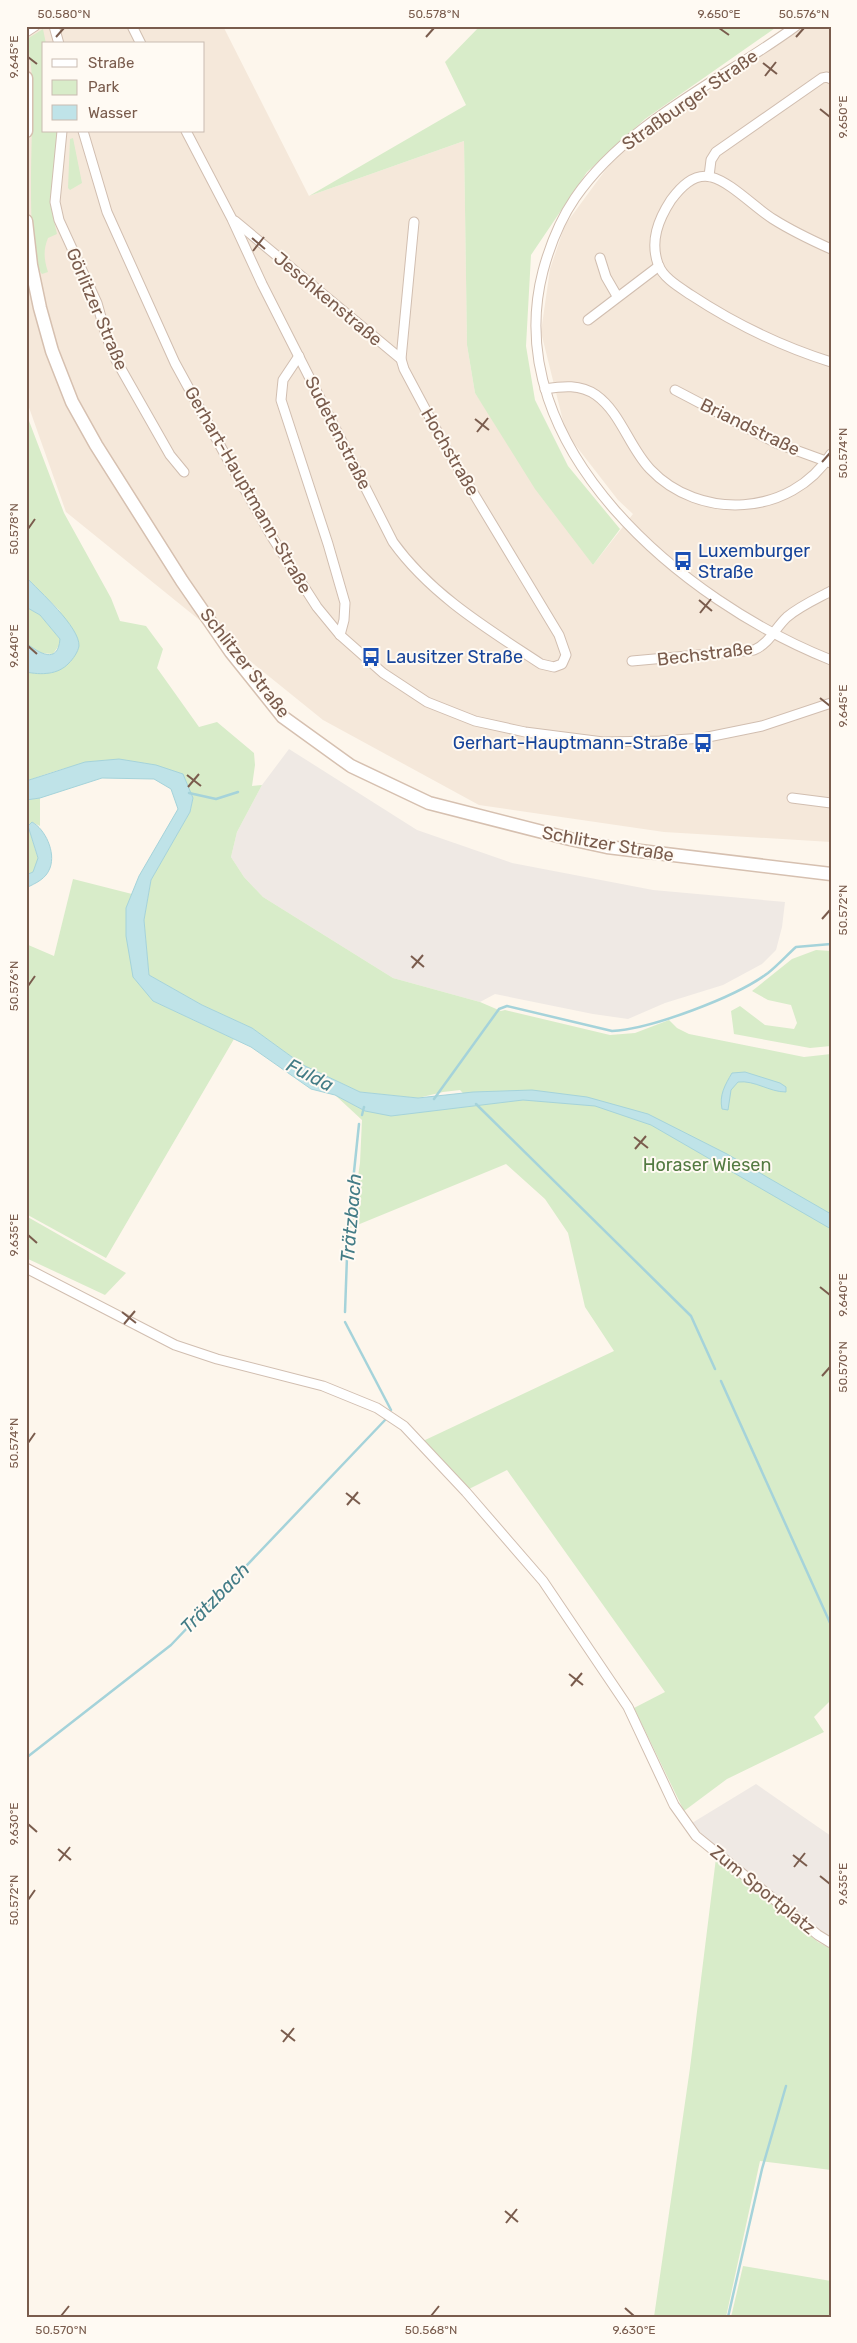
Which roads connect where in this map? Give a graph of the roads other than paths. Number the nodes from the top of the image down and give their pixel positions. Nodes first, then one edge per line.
1 (35, 26) edge
2 (54, 26) edge
3 (132, 26) edge
4 (796, 26) edge
5 (26, 32) edge
6 (58, 42) edge
7 (140, 42) edge
8 (26, 78) edge
9 (831, 79) edge
10 (26, 131) edge
11 (62, 132) edge
12 (83, 132) edge
13 (187, 132) edge
14 (709, 176) junction
15 (232, 220) junction
16 (26, 221) edge
17 (414, 222) dead end
18 (26, 227) edge
19 (831, 249) edge
20 (600, 258) dead end
21 (659, 266) junction
22 (617, 296) junction
23 (588, 320) dead end
24 (299, 356) junction
25 (401, 360) junction
26 (831, 362) edge
27 (545, 389) junction
28 (675, 390) dead end
29 (829, 459) edge
30 (184, 472) dead end
31 (831, 591) edge
32 (340, 635) junction
33 (773, 635) junction
34 (831, 660) edge
35 (632, 661) dead end
36 (562, 664) joint
37 (831, 703) edge
38 (792, 798) dead end
39 (831, 803) edge
40 (831, 874) edge
41 (26, 1268) edge
42 (831, 1943) edge

1 - 5 street
2 - 6 street
3 - 7 street
4 - 27 street, Straßburger Straße
8 - 10 main road
9 - 14 street
11 - 30 street, Görlitzer Straße
12 - 32 street, Gerhart-Hauptmann-Straße
13 - 15 street, Sudetenstraße
14 - 19 street
14 - 21 street
15 - 24 street, Sudetenstraße
15 - 25 street, Jeschkenstraße
16 - 18 main road, Schlitzer Straße
17 - 25 street
18 - 40 main road, Schlitzer Straße
20 - 22 street
21 - 22 street
21 - 26 street
22 - 23 street
24 - 32 street
24 - 36 street, Sudetenstraße
25 - 36 street, Hochstraße
27 - 29 street
27 - 33 street, Straßburger Straße
28 - 29 street, Briandstraße
31 - 33 street
32 - 37 street, Gerhart-Hauptmann-Straße
33 - 34 street, Straßburger Straße
33 - 35 street, Bechstraße
38 - 39 street
41 - 42 street, Zum Sportplatz

